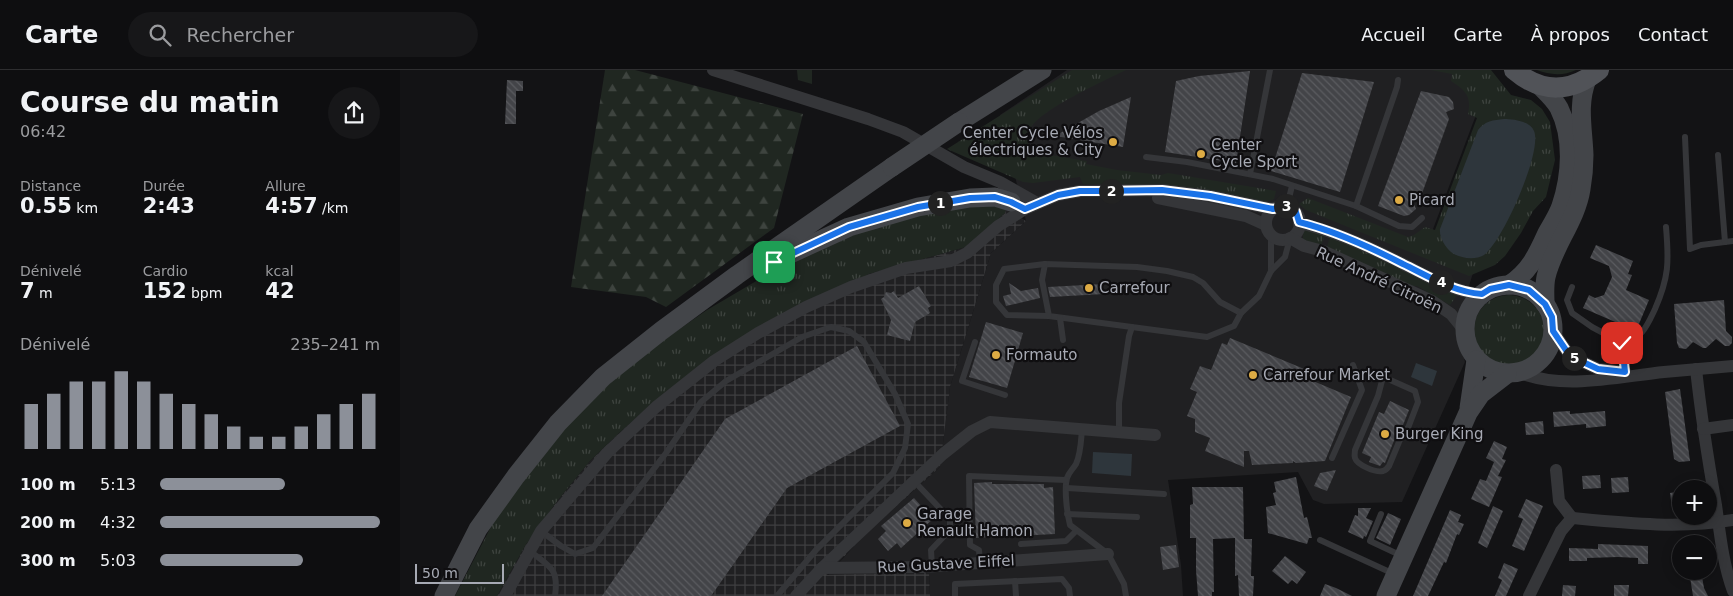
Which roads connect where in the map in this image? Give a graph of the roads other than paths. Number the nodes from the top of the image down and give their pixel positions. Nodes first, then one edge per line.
1 (713, 70) edge
2 (1042, 70) edge
3 (1270, 70) edge
4 (1514, 70) edge
5 (1593, 75) edge
6 (1398, 80) dead end
7 (1539, 85) junction
8 (1684, 137) dead end
9 (1718, 155) dead end
10 (1146, 157) dead end
11 (1250, 174) junction
12 (1000, 182) junction
13 (1292, 186) junction
14 (1126, 191) junction
15 (1037, 203) junction
16 (1018, 205) junction
17 (1287, 206) junction
18 (1356, 206) junction
19 (1273, 209) junction
20 (1422, 218) dead end
21 (1299, 222) junction
22 (1666, 227) dead end
23 (1269, 230) junction
24 (1290, 238) junction
25 (1733, 241) edge
26 (1725, 242) junction
27 (1045, 264) junction
28 (1271, 270) junction
29 (737, 275) junction
30 (1509, 285) junction
31 (1572, 288) dead end
32 (1482, 294) junction
33 (1545, 304) junction
34 (1241, 313) junction
35 (1049, 316) junction
36 (1060, 318) junction
37 (1132, 327) junction
38 (1464, 330) junction
39 (1553, 331) junction
40 (1063, 340) dead end
41 (975, 342) dead end
42 (1622, 343) junction
43 (1476, 360) junction
44 (1353, 366) dead end
45 (1733, 366) edge
46 (1696, 369) junction
47 (1625, 372) junction
48 (1663, 372) junction
49 (1513, 373) junction
50 (1385, 378) joint
51 (1005, 395) dead end
52 (1468, 413) junction
53 (1733, 425) edge
54 (1082, 429) junction
55 (1703, 429) junction
56 (1119, 431) junction
57 (1155, 435) dead end
58 (1332, 458) dead end
59 (1556, 470) dead end
60 (1066, 480) junction
61 (914, 481) junction
62 (1066, 488) junction
63 (1164, 494) dead end
64 (1067, 514) junction
65 (1381, 514) dead end
66 (1136, 518) dead end
67 (1572, 518) junction
68 (1733, 520) edge
69 (1718, 523) junction
70 (541, 531) junction
71 (1076, 531) junction
72 (1320, 540) dead end
73 (1021, 544) dead end
74 (529, 550) junction
75 (1108, 554) junction
76 (1404, 557) junction
77 (980, 563) junction
78 (932, 567) junction
79 (822, 568) junction
80 (1395, 575) junction
81 (1016, 581) junction
82 (1733, 591) edge
83 (444, 596) edge
84 (505, 596) edge
85 (555, 596) edge
86 (777, 596) edge
87 (796, 596) edge
88 (955, 596) edge
89 (1016, 596) edge
90 (1070, 596) edge
91 (1126, 596) edge
92 (1386, 596) edge
93 (1529, 596) edge

1 - 12 street
2 - 29 main road, bridge
3 - 11 lane
4 - 7 main road
5 - 7 main road
5 - 33 main road
6 - 18 lane
7 - 30 main road
8 - 26 lane
9 - 26 lane
10 - 11 lane
11 - 13 lane
12 - 15 street
12 - 16 street
13 - 17 lane
13 - 18 lane
14 - 15 street
14 - 19 street
14 - 23 street
15 - 16 street
16 - 29 main road
16 - 70 street
17 - 19 street
17 - 21 street
18 - 20 lane
19 - 23 street
21 - 24 street
21 - 32 street, Rue André Citroën
22 - 42 lane
23 - 24 street
23 - 28 lane
24 - 28 lane
24 - 38 street, Rue André Citroën
25 - 26 lane
27 - 34 lane
27 - 35 lane
27 - 35 lane
28 - 34 lane
29 - 83 main road
30 - 32 main road
30 - 33 main road
31 - 42 lane
32 - 38 main road
33 - 39 main road
34 - 37 lane
35 - 36 lane
36 - 37 lane
36 - 40 lane
37 - 56 lane
38 - 43 main road
39 - 47 street
39 - 49 main road
41 - 51 lane
42 - 47 lane
43 - 49 main road
43 - 52 main road
44 - 58 lane
45 - 46 street
46 - 48 street
46 - 55 street
47 - 48 street
48 - 49 street
49 - 52 main road
50 - 50 lane
52 - 76 main road
53 - 55 street
54 - 56 street
54 - 60 lane
54 - 61 street
55 - 69 street
56 - 57 street
59 - 67 street
60 - 62 lane
60 - 77 lane
61 - 78 lane
61 - 79 street
62 - 63 lane
62 - 64 lane
64 - 66 lane
64 - 71 lane
65 - 76 lane
67 - 69 street
67 - 93 street
68 - 69 street
69 - 82 street
70 - 74 street
70 - 86 lane
71 - 73 lane
71 - 75 lane
72 - 80 lane
74 - 84 street
74 - 85 lane
75 - 77 street, Rue Gustave Eiffel
75 - 91 lane
76 - 80 main road
77 - 78 street, Rue Gustave Eiffel
78 - 79 street, Rue Gustave Eiffel
79 - 87 street
80 - 92 main road
81 - 88 lane
81 - 89 lane
81 - 90 lane

